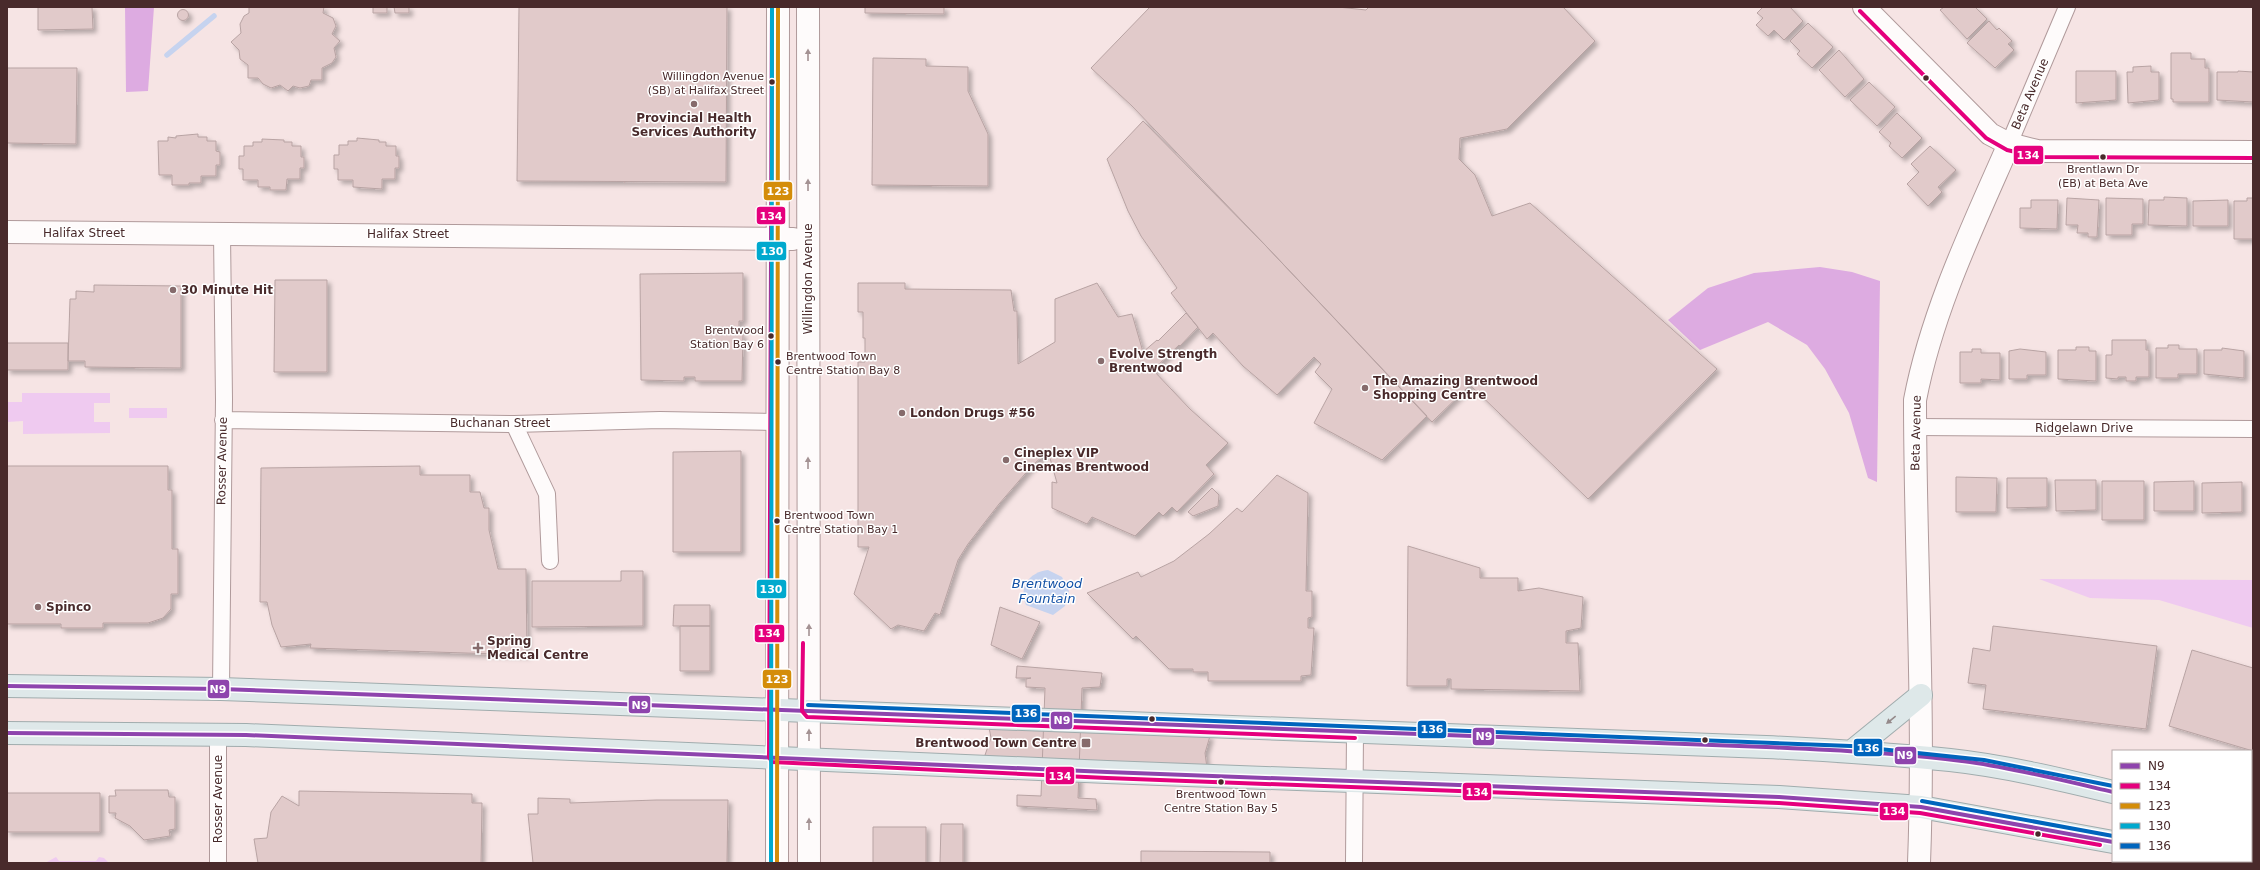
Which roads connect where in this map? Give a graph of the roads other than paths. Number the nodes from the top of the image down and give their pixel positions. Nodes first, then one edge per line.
1 (778, 7) edge
2 (808, 7) edge
3 (1864, 7) edge
4 (2067, 7) edge
5 (2009, 144) junction
6 (2253, 152) edge
7 (7, 232) edge
8 (222, 234) junction
9 (778, 239) junction
10 (808, 239) junction
11 (223, 420) junction
12 (777, 422) junction
13 (514, 424) junction
14 (1915, 427) junction
15 (2253, 429) edge
16 (550, 562) dead end
17 (7, 686) edge
18 (221, 689) junction
19 (1921, 695) junction
20 (776, 710) junction
21 (808, 711) junction
22 (1356, 732) junction
23 (7, 733) edge
24 (218, 735) junction
25 (1851, 752) junction
26 (775, 757) junction
27 (1922, 758) junction
28 (809, 759) junction
29 (1354, 780) junction
30 (2112, 792) edge
31 (1921, 807) junction
32 (2112, 842) edge
33 (218, 863) edge
34 (776, 863) edge
35 (809, 863) edge
36 (1354, 863) edge
37 (1919, 863) edge

1 - 9 street
10 -> 2 street, Willingdon Avenue
3 - 5 street
4 - 5 street, Beta Avenue
5 - 6 street
5 - 14 street, Beta Avenue
7 - 8 street, Halifax Street
8 - 9 street, Halifax Street
8 - 11 street, Rosser Avenue
9 - 10 street, Halifax Street
9 - 12 street
21 -> 10 street, Willingdon Avenue
11 - 13 street, Buchanan Street
11 - 18 street, Rosser Avenue
12 - 13 street, Buchanan Street
12 - 20 street
13 - 16 street
14 - 15 street, Ridgelawn Drive
14 - 19 street, Beta Avenue
17 - 18 main road
18 - 20 main road
19 -> 25 main road
19 - 27 street, Beta Avenue
20 - 21 main road
20 - 26 street
21 - 22 main road
28 -> 21 street, Willingdon Avenue
22 - 25 main road
22 - 29 street
23 - 24 main road
24 - 26 main road
24 - 33 street, Rosser Avenue
25 - 27 main road
26 - 28 main road
26 - 34 street
27 - 30 main road
27 - 31 street, Beta Avenue
28 - 29 main road
35 -> 28 street, Willingdon Avenue
29 - 31 main road
29 - 36 street
31 - 32 main road
31 - 37 street, Beta Avenue

